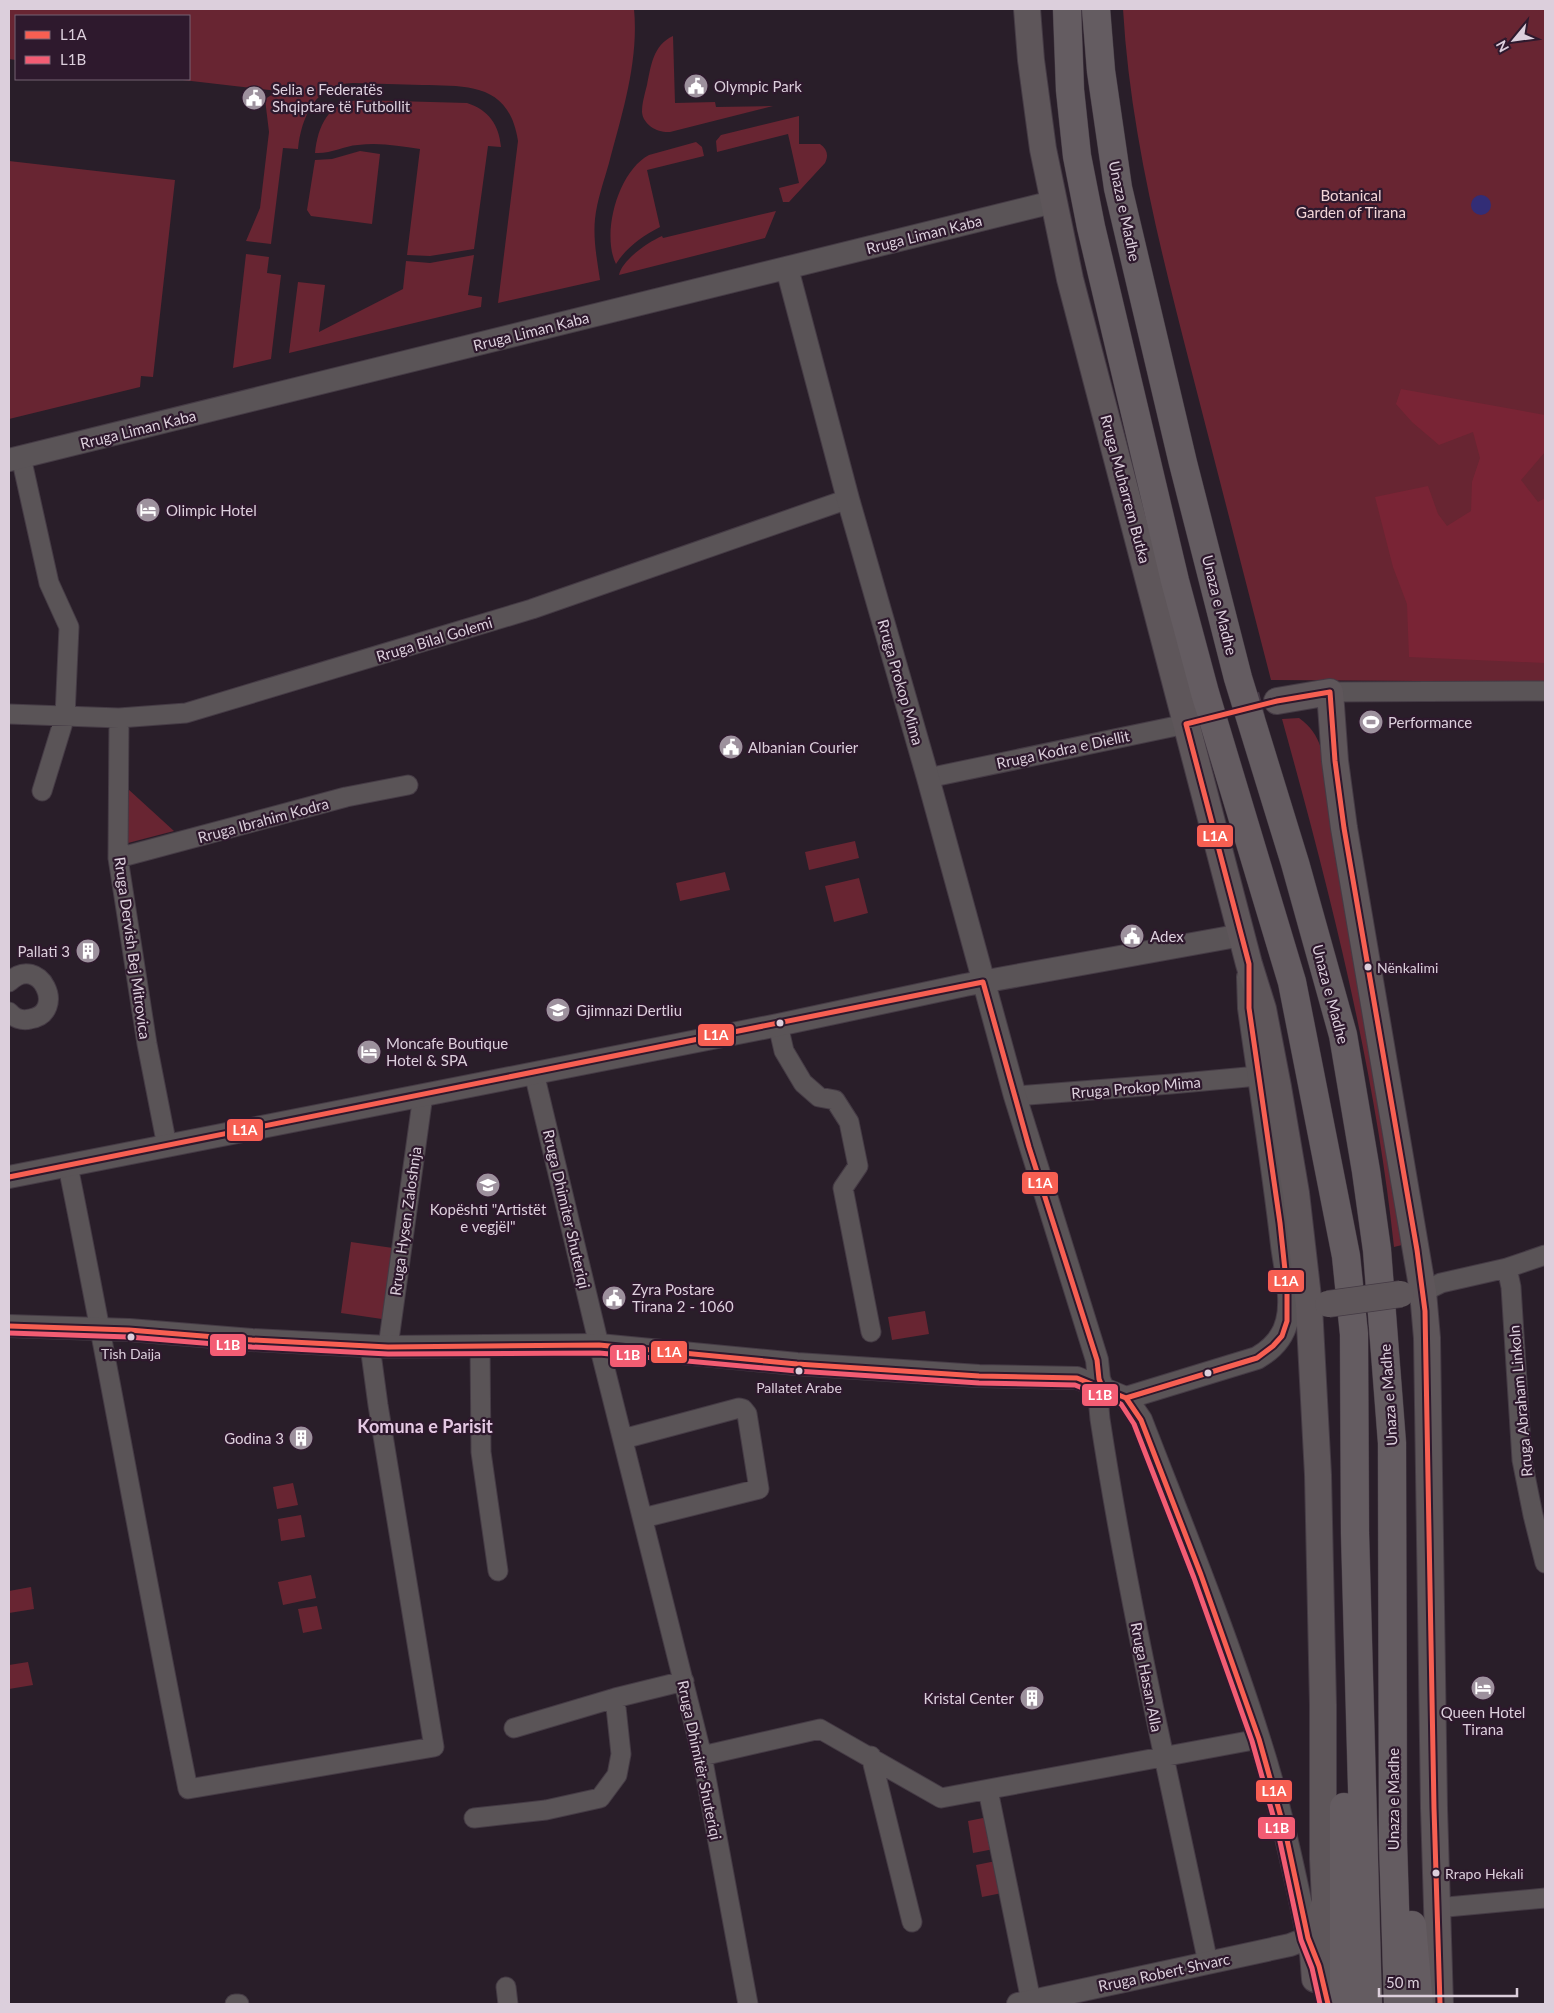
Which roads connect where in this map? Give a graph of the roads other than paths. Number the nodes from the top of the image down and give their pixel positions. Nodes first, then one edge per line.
1 (1027, 9) edge
2 (1067, 9) edge
3 (1096, 9) edge
4 (1053, 202) junction
5 (787, 268) junction
6 (15, 459) edge
7 (848, 499) junction
8 (1545, 691) edge
9 (1330, 692) junction
10 (1277, 700) tunnel mouth
11 (9, 714) edge
12 (65, 716) junction
13 (119, 718) junction
14 (1193, 722) junction
15 (928, 778) junction
16 (408, 785) dead end
17 (42, 791) dead end
18 (118, 858) junction
19 (1242, 935) junction
20 (1249, 964) junction
21 (9, 982) edge
22 (983, 982) junction
23 (9, 1012) edge
24 (778, 1025) junction
25 (534, 1073) junction
26 (1258, 1076) junction
27 (423, 1095) junction
28 (1015, 1096) junction
29 (167, 1146) junction
30 (68, 1166) junction
31 (9, 1177) edge
32 (1545, 1255) edge
33 (1507, 1268) junction
34 (1412, 1293) junction
35 (1319, 1305) junction
36 (9, 1326) edge
37 (101, 1329) junction
38 (871, 1332) dead end
39 (480, 1345) junction
40 (599, 1345) junction
41 (379, 1346) junction
42 (1103, 1390) junction
43 (1126, 1398) junction
44 (624, 1439) junction
45 (643, 1518) junction
46 (1355, 1533) junction
47 (1545, 1563) edge
48 (498, 1571) dead end
49 (1392, 1668) junction
50 (684, 1681) junction
51 (615, 1698) junction
52 (514, 1728) dead end
53 (1259, 1739) junction
54 (702, 1756) junction
55 (870, 1756) junction
56 (1162, 1756) junction
57 (988, 1790) junction
58 (474, 1818) dead end
59 (1545, 1898) edge
60 (1326, 1899) junction
61 (1436, 1908) junction
62 (912, 1922) dead end
63 (1311, 1946) junction
64 (1208, 1963) junction
65 (1025, 2003) edge
66 (235, 2004) edge
67 (239, 2004) edge
68 (748, 2004) edge
69 (1316, 2004) edge
70 (1329, 2004) edge
71 (1344, 2004) edge
72 (1368, 2004) edge
73 (1398, 2004) edge
74 (1419, 2004) edge
75 (1440, 2004) edge

1 - 4 main road, Rruga Muharrem Butka
2 - 46 highway, Unaza e Madhe
3 - 49 highway, Unaza e Madhe
4 - 5 street, Rruga Liman Kaba
4 - 14 main road, Rruga Muharrem Butka
5 - 6 street, Rruga Liman Kaba
5 - 7 street, Rruga Prokop Mima
6 - 12 street
7 - 13 street, Rruga Bilal Golemi
7 - 15 street, Rruga Prokop Mima
8 - 9 street
9 - 10 main road
9 - 34 main road
11 - 12 street, Rruga Bilal Golemi
12 - 13 street, Rruga Bilal Golemi
12 - 17 street
13 - 18 street, Rruga Dervish Bej Mitrovica
14 - 15 street, Rruga Kodra e Diellit
14 - 19 main road, Rruga Muharrem Butka
15 - 22 street, Rruga Prokop Mima
16 - 18 street, Rruga Ibrahim Kodra
18 - 29 street, Rruga Dervish Bej Mitrovica
19 - 20 main road, Rruga Muharrem Butka
19 - 22 street
20 - 26 street
20 - 35 main road, Rruga Muharrem Butka
21 - 23 street
22 - 24 street
22 - 28 street, Rruga Prokop Mima
24 - 25 street
24 - 38 street
25 - 27 street
25 - 40 street, Rruga Dhimiter Shuteriqi
26 - 28 street, Rruga Prokop Mima
26 - 43 street
27 - 29 street
27 - 41 street, Rruga Hysen Zaloshnja
28 - 42 street, Rruga Prokop Mima
29 - 30 street
30 - 31 street
30 - 37 street
32 - 33 street
33 - 34 street
33 - 47 street, Rruga Abraham Linkoln
34 - 35 main road, bridge
34 - 61 main road
35 - 60 main road, Rruga Muharrem Butka
36 - 37 street
37 - 41 street
37 - 41 street, Rruga Hysen Zaloshnja
39 - 40 street
39 - 41 street
39 - 48 street
40 - 42 street
40 - 44 street, Rruga Dhimitër Shuteriqi
42 - 43 street
42 - 56 street, Rruga Hasan Alla
43 - 53 street
44 - 45 street, Rruga Dhimitër Shuteriqi
44 - 45 street
45 - 50 street, Rruga Dhimitër Shuteriqi
46 - 71 highway
46 - 72 highway, Unaza e Madhe
49 - 73 highway, Unaza e Madhe
49 - 74 highway
50 - 51 street
50 - 54 street, Rruga Dhimitër Shuteriqi
51 - 52 street
51 - 58 street
53 - 56 street
53 - 63 street
54 - 55 street
54 - 68 street, Rruga Dhimitër Shuteriqi
55 - 57 street
55 - 62 street
56 - 57 street
56 - 64 street, Rruga Hasan Alla
57 - 65 street
59 - 61 street
60 - 63 main road
60 - 70 main road, Rruga Muharrem Butka
61 - 75 main road
63 - 64 street, Rruga Robert Shvarc
63 - 69 main road
63 - 70 main road
64 - 65 street, Rruga Robert Shvarc
66 - 67 street

